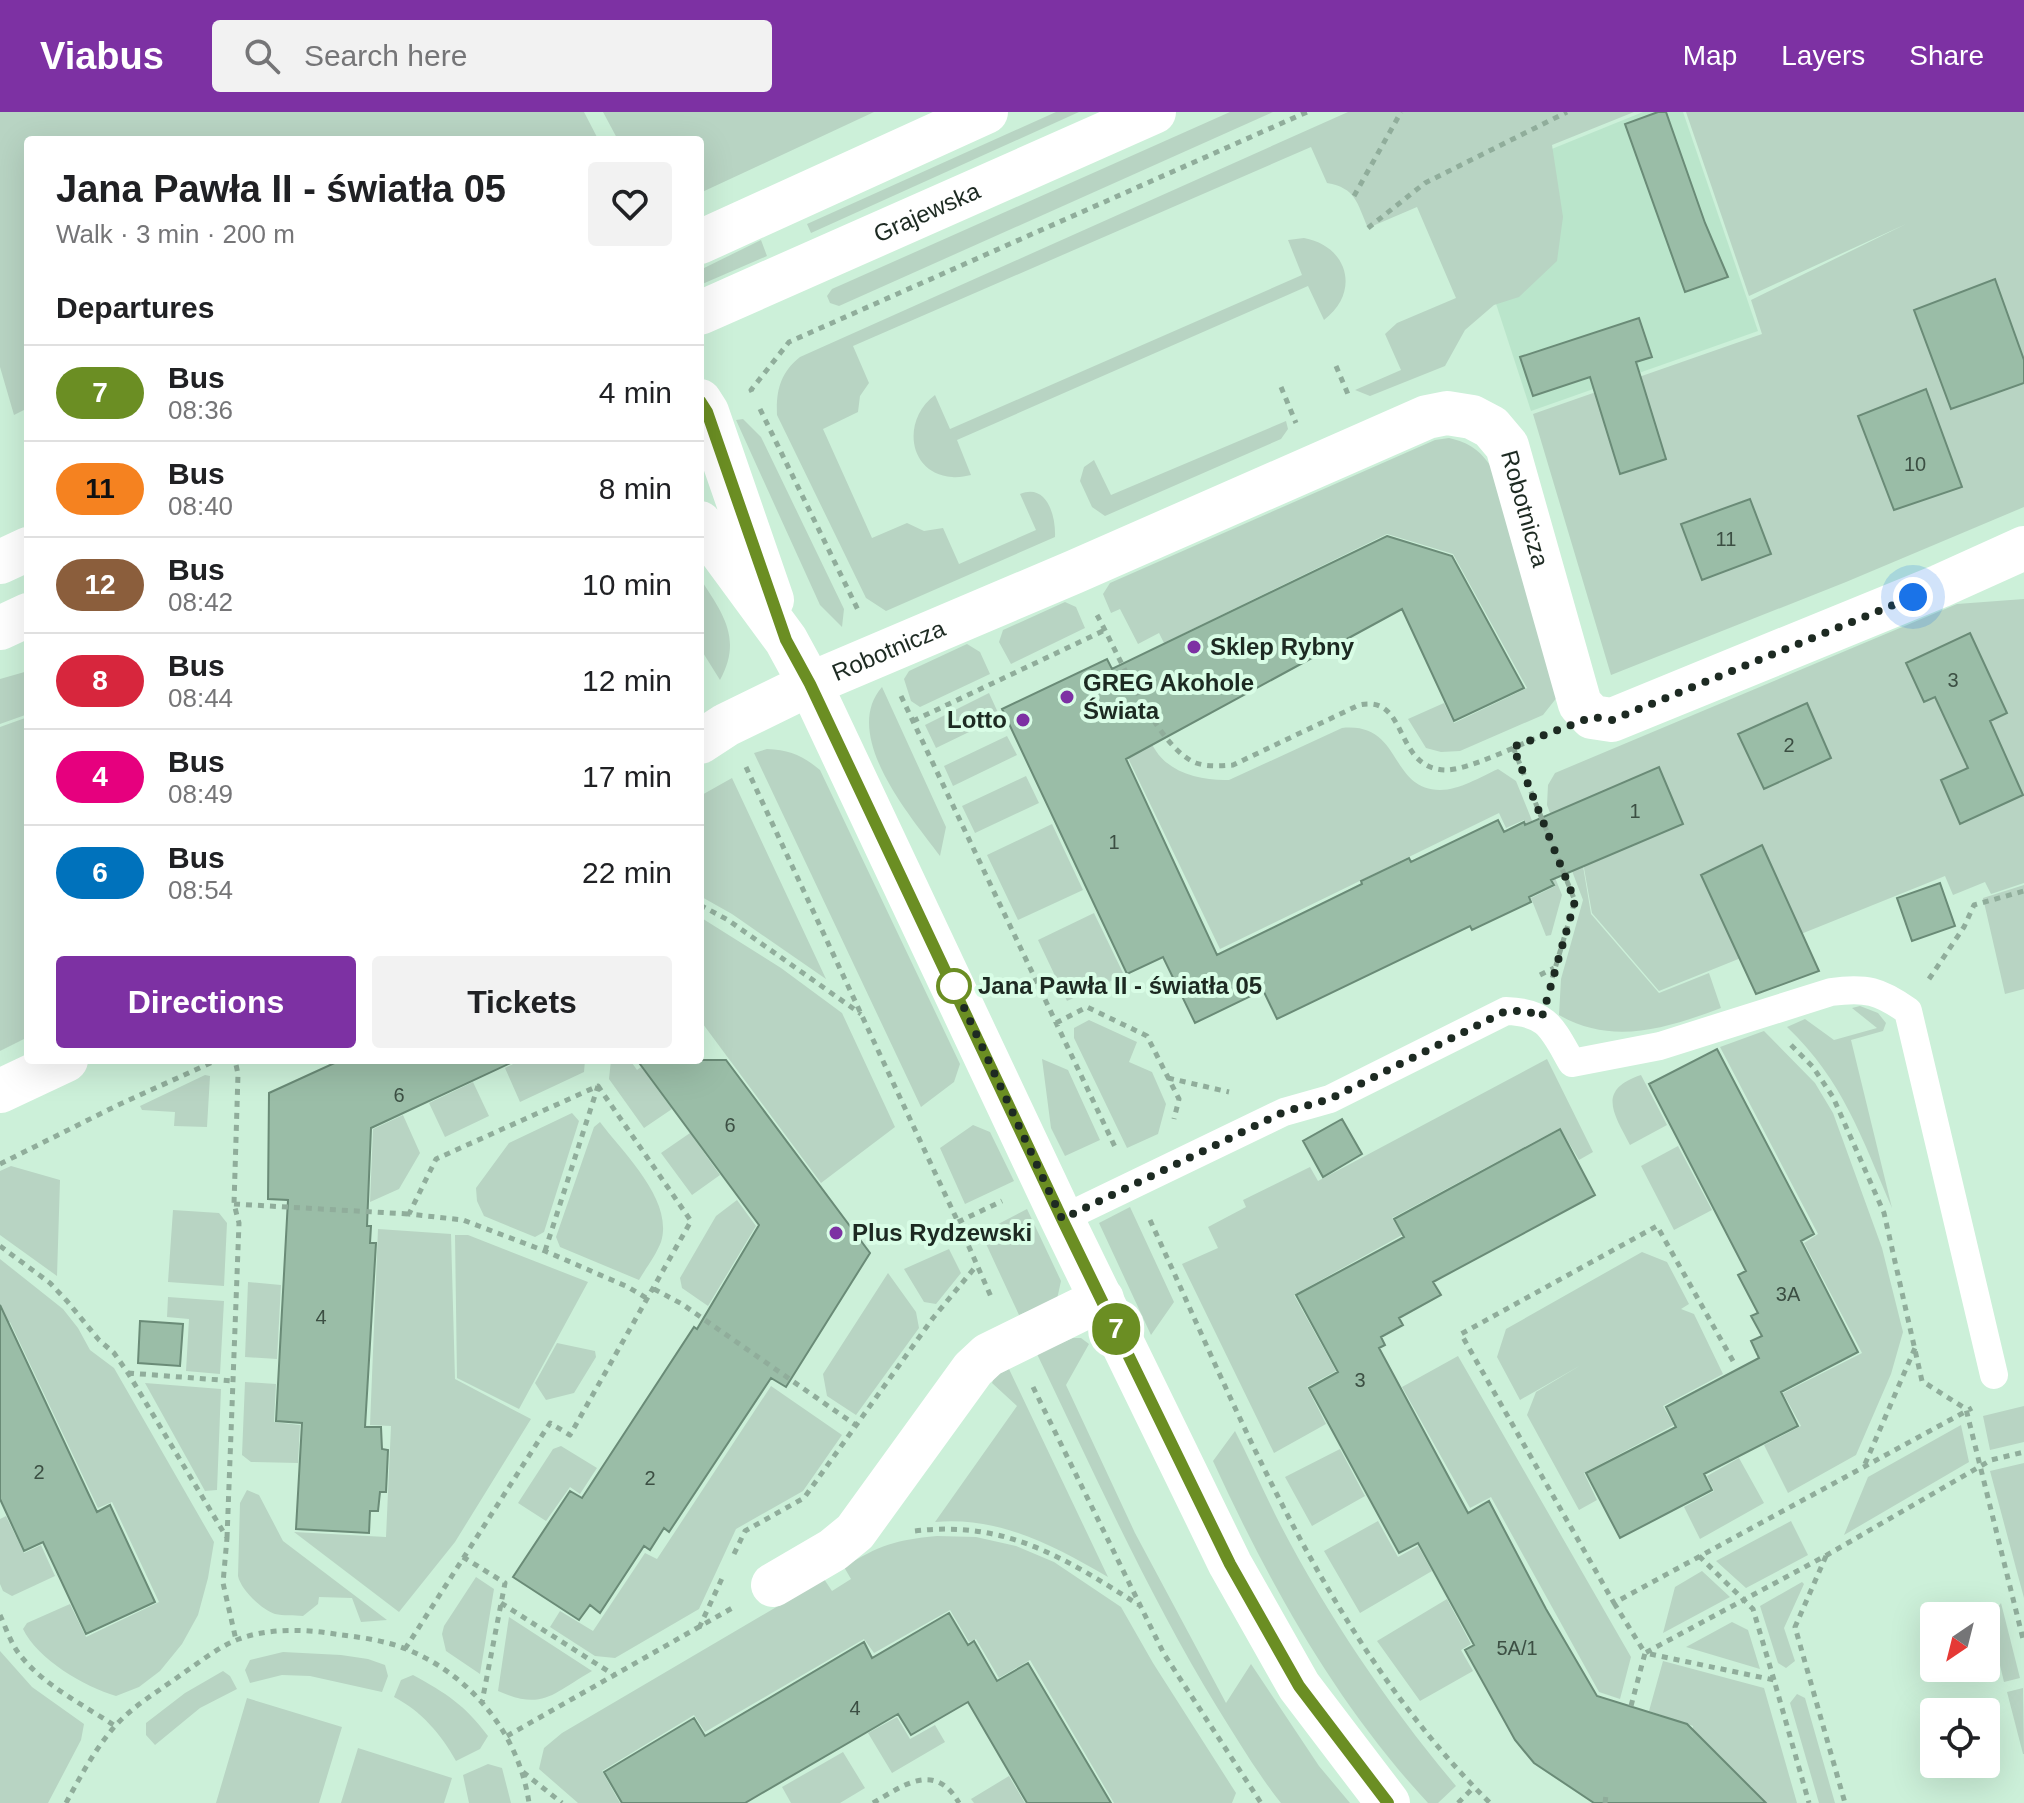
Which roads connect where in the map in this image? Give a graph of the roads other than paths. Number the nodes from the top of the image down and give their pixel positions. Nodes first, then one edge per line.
1 (986, 112) edge
2 (1154, 112) edge
3 (704, 240) edge
4 (704, 311) edge
5 (704, 407) edge
6 (704, 528) edge
7 (2024, 548) edge
8 (24, 551) edge
9 (0, 562) edge
10 (24, 617) edge
11 (0, 628) edge
12 (786, 640) junction
13 (810, 684) junction
14 (713, 734) edge
15 (57, 1064) edge
16 (0, 1091) edge
17 (1062, 1219) junction
18 (1102, 1299) junction
19 (1994, 1375) dead end
20 (773, 1585) road end
21 (1388, 1803) edge

1 - 3 street
2 - 4 street, Grajewska
5 - 12 street
6 - 12 street
7 - 13 street, Robotnicza
8 - 9 street
10 - 11 street
12 - 13 street
13 - 14 street, Robotnicza
13 - 17 street
15 - 16 street
17 - 18 street
17 - 19 lane
18 - 20 street
18 - 21 street

